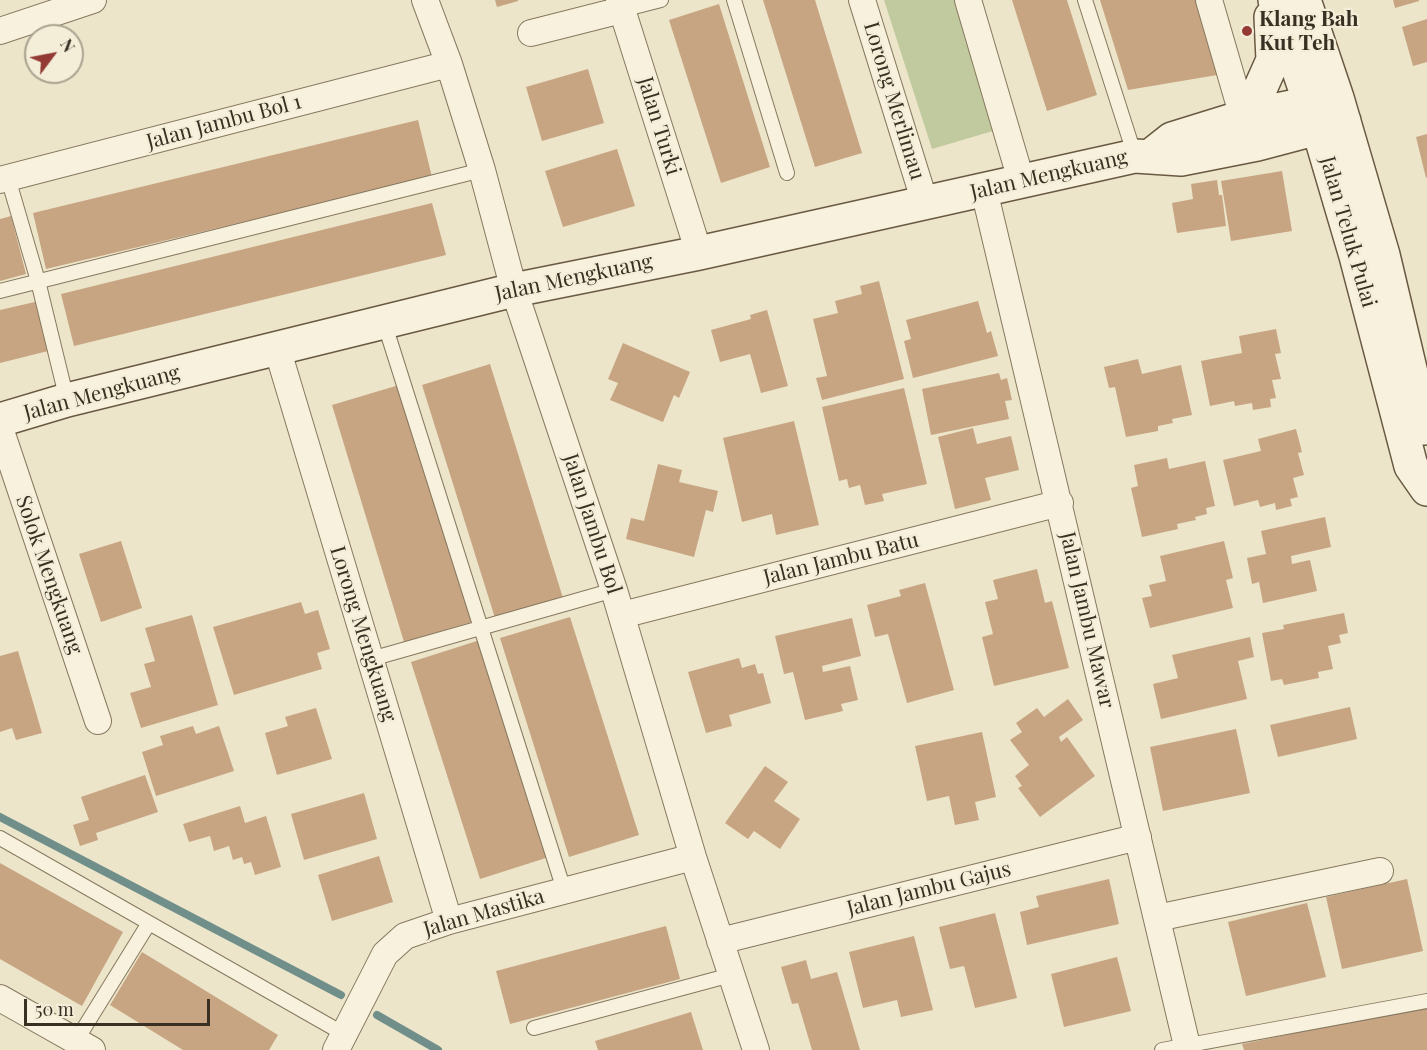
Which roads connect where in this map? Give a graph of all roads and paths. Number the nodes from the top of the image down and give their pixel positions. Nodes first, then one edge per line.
1 (93, 0) edge
2 (425, 0) edge
3 (661, 0) edge
4 (734, 0) edge
5 (862, 0) edge
6 (968, 0) edge
7 (1085, 0) edge
8 (1209, 0) edge
9 (1270, 0) edge
10 (1275, 0) edge
11 (1304, 0) edge
12 (62, 5) edge
13 (620, 5) edge
14 (0, 31) edge
15 (531, 33) dead end
16 (449, 64) junction
17 (1327, 113) junction
18 (1249, 125) junction
19 (1144, 156) junction
20 (482, 170) junction
21 (788, 173) dead end
22 (3, 174) edge
23 (1021, 180) junction
24 (984, 190) junction
25 (926, 203) junction
26 (699, 253) junction
27 (1356, 256) junction
28 (38, 281) junction
29 (514, 290) junction
30 (0, 291) edge
31 (384, 322) junction
32 (277, 348) junction
33 (67, 400) junction
34 (0, 420) edge
35 (0, 428) edge
36 (1421, 449) edge
37 (1060, 503) junction
38 (614, 590) junction
39 (622, 615) junction
40 (481, 627) junction
41 (371, 659) junction
42 (98, 721) dead end
43 (0, 837) edge
44 (1138, 837) junction
45 (693, 857) junction
46 (1380, 871) dead end
47 (564, 890) junction
48 (1157, 918) junction
49 (448, 921) junction
50 (149, 923) junction
51 (720, 941) junction
52 (731, 975) junction
53 (0, 998) edge
54 (1427, 1001) edge
55 (534, 1028) dead end
56 (340, 1042) edge
57 (80, 1047) edge
58 (1179, 1048) edge
59 (756, 1050) edge

1 - 12 street
2 - 16 street, Jalan Jambu Bol
3 - 13 lane
4 - 21 lane
5 - 25 street, Lorong Merlimau
6 - 23 street
7 - 19 lane
8 - 18 street
9 - 18 street
10 - 17 street, Jalan Teluk Pulai
11 - 17 street, Jalan Teluk Pulai
12 - 14 street
13 - 15 street
13 - 26 street, Jalan Turki
16 - 20 street, Jalan Jambu Bol
16 - 22 street, Jalan Jambu Bol 1
17 - 18 street, Jalan Mengkuang
17 - 27 street, Jalan Teluk Pulai
17 - 36 street, Jalan Teluk Pulai
18 - 19 street, Jalan Mengkuang
18 - 27 street
19 - 23 street, Jalan Mengkuang
20 - 28 lane
20 - 29 street, Jalan Jambu Bol
22 - 28 lane
23 - 24 street, Jalan Mengkuang
24 - 25 street, Jalan Mengkuang
24 - 37 street, Jalan Jambu Mawar
25 - 26 street, Jalan Mengkuang
26 - 29 street, Jalan Mengkuang
27 - 36 street, Jalan Teluk Pulai
28 - 30 lane
28 - 33 lane
29 - 31 street, Jalan Mengkuang
29 - 38 street, Jalan Jambu Bol
31 - 32 street, Jalan Mengkuang
31 - 40 lane
32 - 33 street, Jalan Mengkuang
32 - 41 street, Lorong Mengkuang
33 - 34 street, Jalan Mengkuang
35 - 42 street, Solok Mengkuang
37 - 39 street, Jalan Jambu Batu
37 - 44 street, Jalan Jambu Mawar
38 - 39 street, Jalan Jambu Bol
38 - 40 lane
39 - 45 street, Jalan Jambu Bol
40 - 41 lane
40 - 47 lane
41 - 49 street, Lorong Mengkuang
43 - 50 lane
44 - 48 street, Jalan Jambu Mawar
44 - 51 street, Jalan Jambu Gajus
45 - 47 street, Jalan Mastika
45 - 51 street, Jalan Jambu Bol
46 - 48 street
47 - 49 street, Jalan Mastika
48 - 58 street, Jalan Jambu Mawar
49 - 56 street, Jalan Mastika
50 - 56 lane
50 - 57 lane
51 - 52 street, Jalan Jambu Bol
52 - 55 lane
52 - 59 street, Jalan Jambu Bol
53 - 57 street
54 - 58 lane

